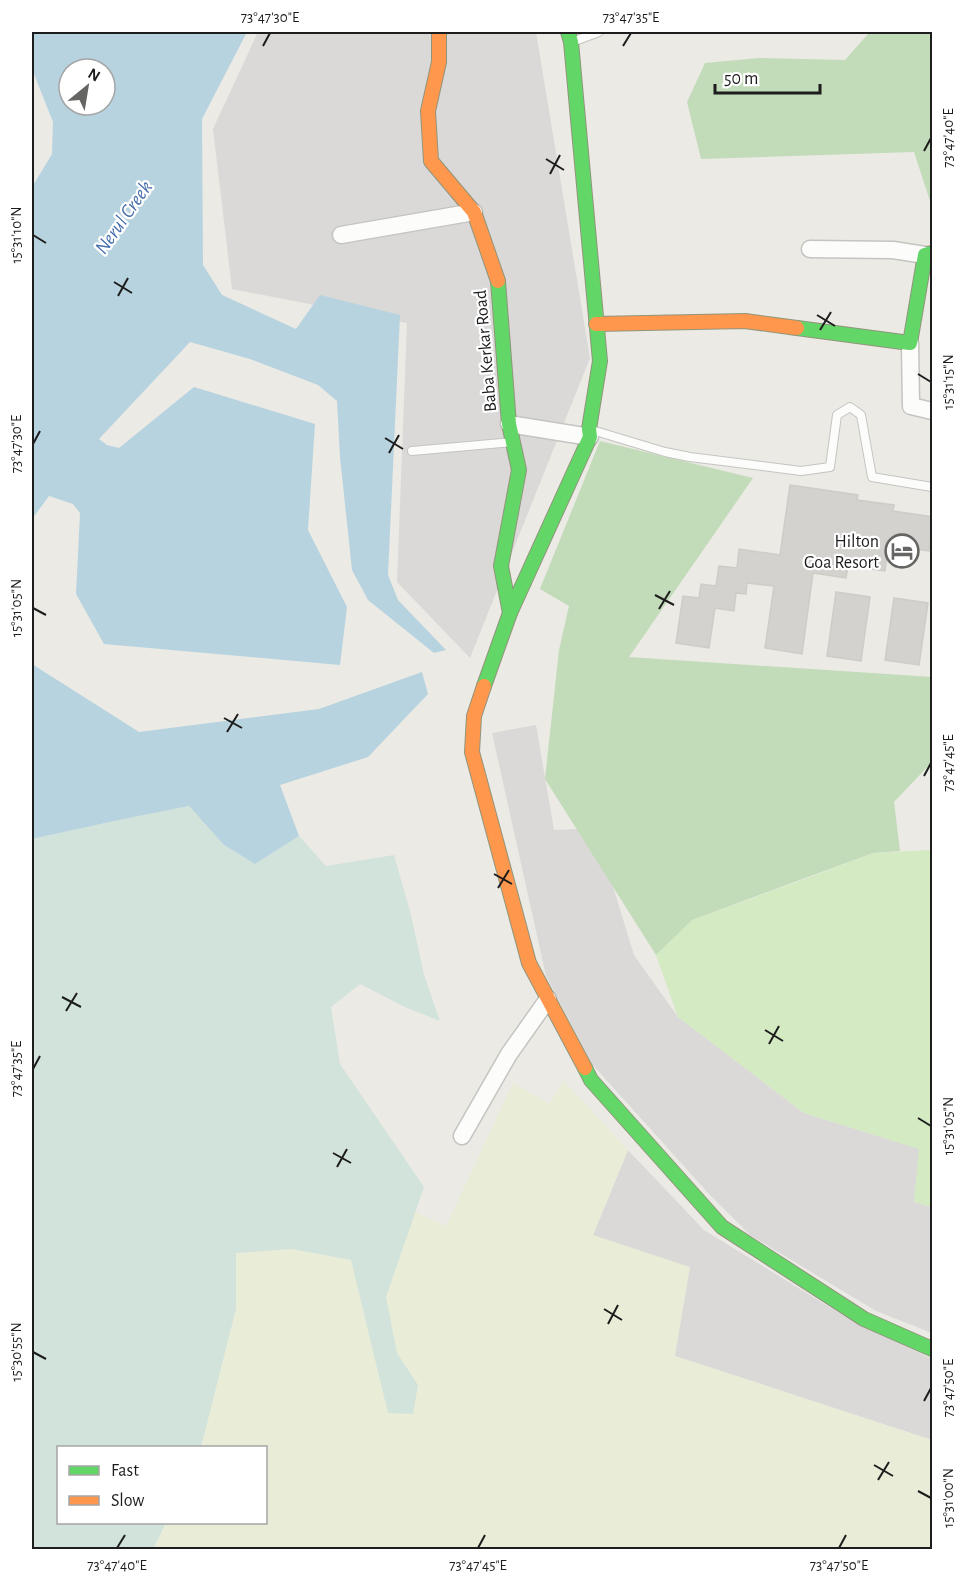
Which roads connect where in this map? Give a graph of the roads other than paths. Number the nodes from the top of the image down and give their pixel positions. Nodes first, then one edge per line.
1 (439, 32) edge
2 (599, 32) edge
3 (570, 37) edge
4 (474, 212) junction
5 (341, 235) dead end
6 (810, 249) dead end
7 (929, 254) edge
8 (596, 324) junction
9 (910, 343) junction
10 (933, 411) edge
11 (509, 424) junction
12 (589, 433) junction
13 (513, 442) junction
14 (412, 451) dead end
15 (933, 487) edge
16 (510, 613) junction
17 (548, 999) junction
18 (462, 1136) dead end
19 (933, 1348) edge

1 - 4 main road, Baba Kerkar Road
2 - 3 lane
3 - 8 main road
4 - 5 street
4 - 11 main road, Baba Kerkar Road
6 - 7 street
7 - 9 main road
8 - 9 main road
8 - 12 main road
9 - 10 street
11 - 12 street
11 - 13 main road, Baba Kerkar Road
12 - 15 lane
12 - 16 main road
13 - 14 lane
13 - 16 main road, Baba Kerkar Road
16 - 17 main road
17 - 18 street
17 - 19 main road

